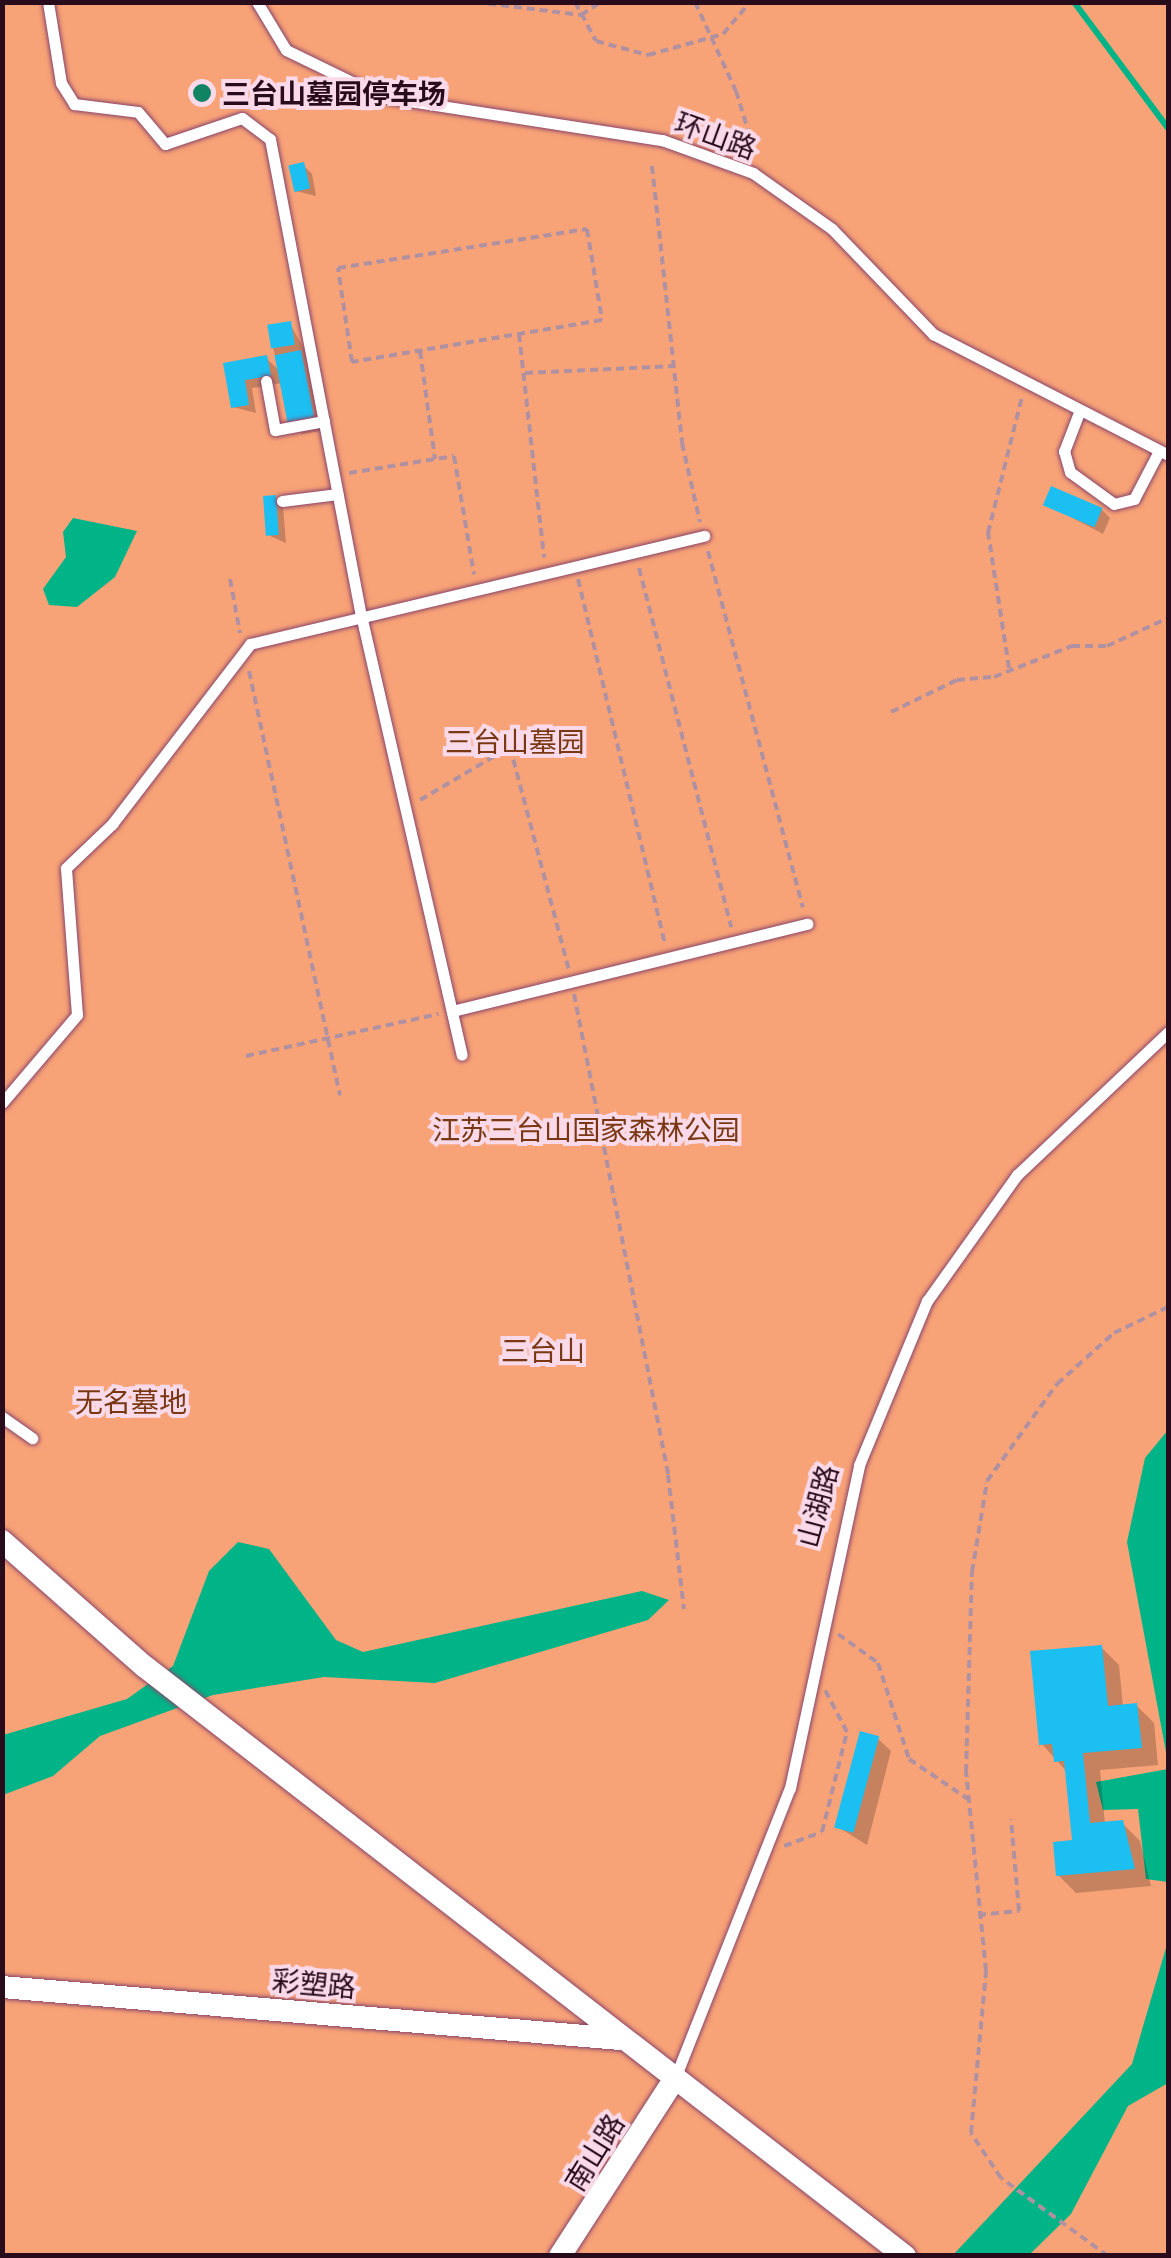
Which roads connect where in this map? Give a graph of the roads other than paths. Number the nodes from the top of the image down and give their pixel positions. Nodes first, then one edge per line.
1 (48, 2) edge
2 (257, 2) edge
3 (266, 381) dead end
4 (1078, 416) junction
5 (324, 420) junction
6 (1163, 454) edge
7 (338, 494) junction
8 (282, 501) dead end
9 (704, 536) road end
10 (361, 616) junction
11 (807, 924) road end
12 (452, 1011) junction
13 (1168, 1032) edge
14 (462, 1055) dead end
15 (2, 1104) edge
16 (2, 1417) edge
17 (32, 1438) dead end
18 (2, 1541) edge
19 (2, 1987) edge
20 (620, 2039) junction
21 (650, 2060) junction
22 (675, 2078) junction
23 (657, 2108) junction
24 (560, 2256) edge
25 (905, 2256) edge

1 - 5 lane
2 - 4 lane, 环山路
3 - 5 lane
4 - 6 lane, 环山路
4 - 6 lane
5 - 7 lane
7 - 8 lane
7 - 10 lane
9 - 10 lane
10 - 12 lane
10 - 15 lane
11 - 12 lane
12 - 14 lane
13 - 22 lane, 山湖路
16 - 17 lane
18 - 20 street
19 - 20 street, 彩塑路
20 - 21 street
21 - 22 street
21 - 23 street
22 - 23 street, 南山路
22 - 25 street
23 - 24 street, 南山路

